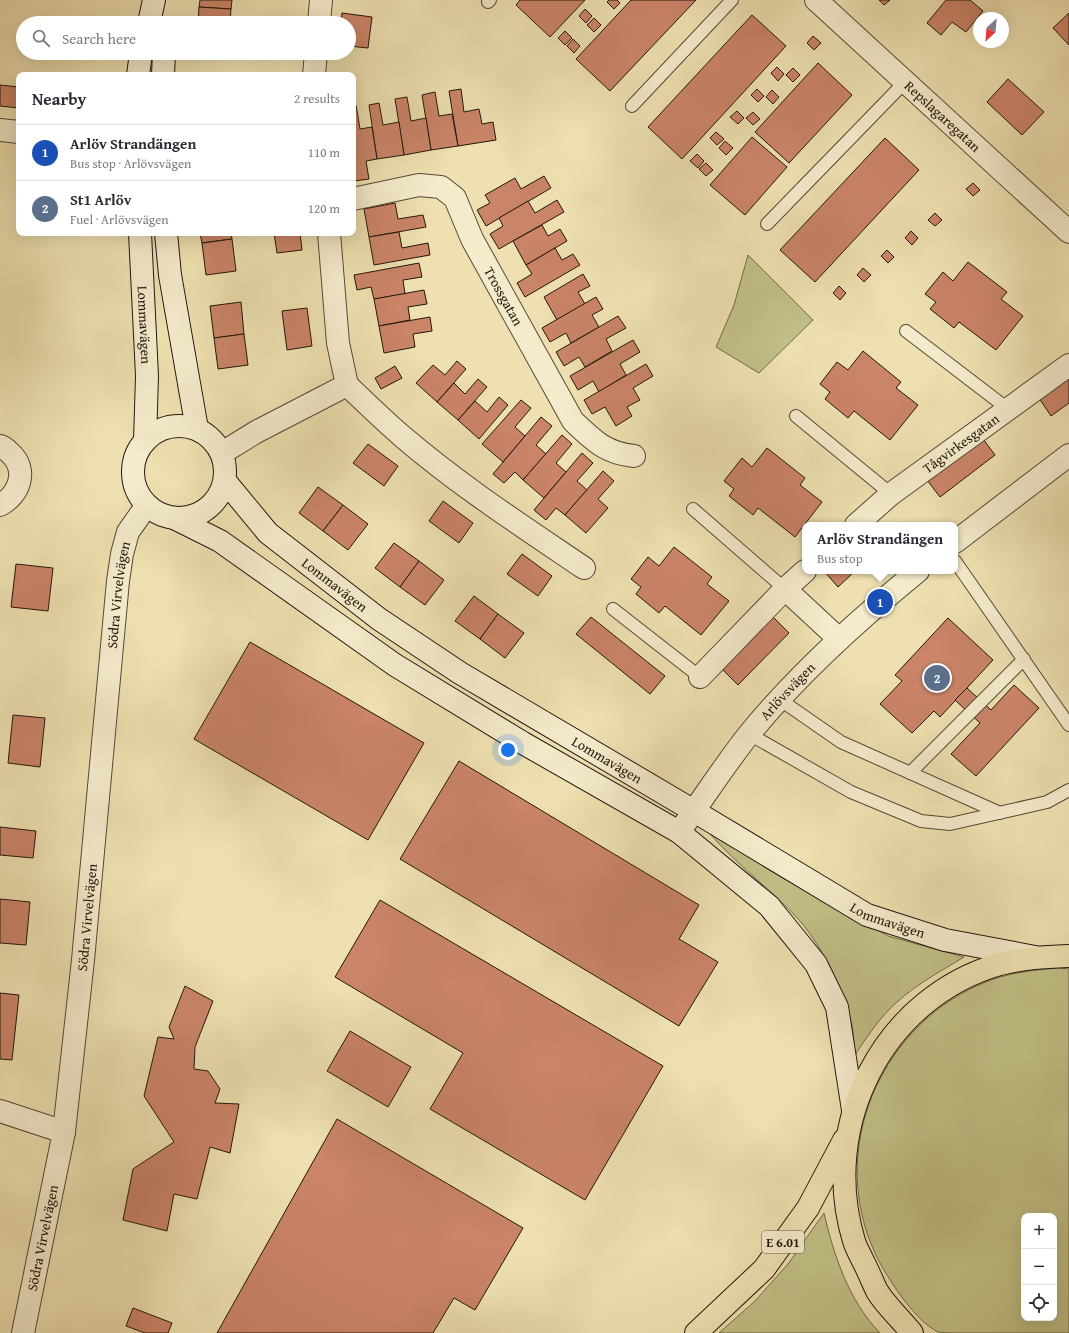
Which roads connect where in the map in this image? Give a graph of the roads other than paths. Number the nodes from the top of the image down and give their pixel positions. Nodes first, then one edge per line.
1 (154, 0) edge
2 (160, 0) edge
3 (321, 0) edge
4 (732, 0) edge
5 (816, 0) edge
6 (151, 16) edge
7 (161, 16) edge
8 (320, 16) edge
9 (140, 60) edge
10 (164, 60) edge
11 (315, 60) edge
12 (138, 72) edge
13 (163, 72) edge
14 (314, 72) edge
15 (906, 82) junction
16 (632, 106) dead end
17 (0, 130) edge
18 (16, 132) edge
19 (356, 198) edge
20 (767, 224) dead end
21 (1069, 232) edge
22 (140, 236) edge
23 (166, 236) edge
24 (329, 236) edge
25 (906, 331) dead end
26 (1069, 365) edge
27 (347, 385) junction
28 (1008, 409) junction
29 (796, 416) dead end
30 (197, 429) junction
31 (145, 441) junction
32 (0, 446) edge
33 (222, 453) junction
34 (1069, 455) edge
35 (634, 456) dead end
36 (225, 482) junction
37 (891, 494) junction
38 (147, 505) junction
39 (0, 506) edge
40 (693, 509) dead end
41 (174, 518) junction
42 (859, 522) edge
43 (958, 540) edge
44 (958, 565) edge
45 (584, 568) dead end
46 (802, 574) edge
47 (914, 574) edge
48 (785, 589) junction
49 (612, 609) dead end
50 (839, 640) junction
51 (1024, 659) junction
52 (700, 676) joint
53 (780, 699) junction
54 (1069, 725) edge
55 (749, 734) junction
56 (910, 773) junction
57 (1069, 790) edge
58 (694, 810) junction
59 (1000, 813) junction
60 (679, 832) junction
61 (1069, 956) edge
62 (1035, 957) junction
63 (853, 1110) junction
64 (0, 1111) edge
65 (64, 1132) junction
66 (847, 1134) junction
67 (23, 1333) edge
68 (696, 1333) edge
69 (912, 1333) edge

1 - 6 street
2 - 7 street
3 - 8 street
4 - 16 lane
5 - 15 street, Repslagaregatan
9 - 12 street
10 - 13 street
11 - 14 street
15 - 20 lane
15 - 21 street, Repslagaregatan
17 - 18 street
19 - 35 street, Trossgatan
22 - 31 street, Lommavägen
23 - 30 street, Lommavägen
24 - 27 street
25 - 28 lane
26 - 28 street, Tågvirkesgatan
27 - 33 street
27 - 45 street
28 - 37 street, Tågvirkesgatan
29 - 37 lane
30 - 31 street, Lommavägen
30 - 33 street, Lommavägen
31 - 38 street, Lommavägen
32 - 39 street
33 - 36 street, Lommavägen
34 - 43 street
36 - 41 street, Lommavägen
36 - 58 street, Lommavägen
37 - 42 street, Tågvirkesgatan
38 - 41 street, Lommavägen
38 - 65 street, Södra Virvelvägen
40 - 48 lane
41 - 60 street, Lommavägen
44 - 51 lane
46 - 48 street
47 - 50 street, Arlövsvägen
48 - 50 street
48 - 52 street
49 - 52 lane
50 - 53 street, Arlövsvägen
51 - 54 lane
51 - 56 lane
53 - 55 street, Arlövsvägen
53 - 56 lane
55 - 58 street, Arlövsvägen
55 - 59 lane
56 - 59 lane
57 - 59 lane
58 - 60 street, Arlövsvägen
58 - 62 street, Lommavägen
60 - 63 street, Lommavägen
61 - 62 highway
62 - 63 highway
63 - 66 highway
64 - 65 street
65 - 67 street, Södra Virvelvägen
66 - 68 highway, E 6.01
66 - 69 highway

